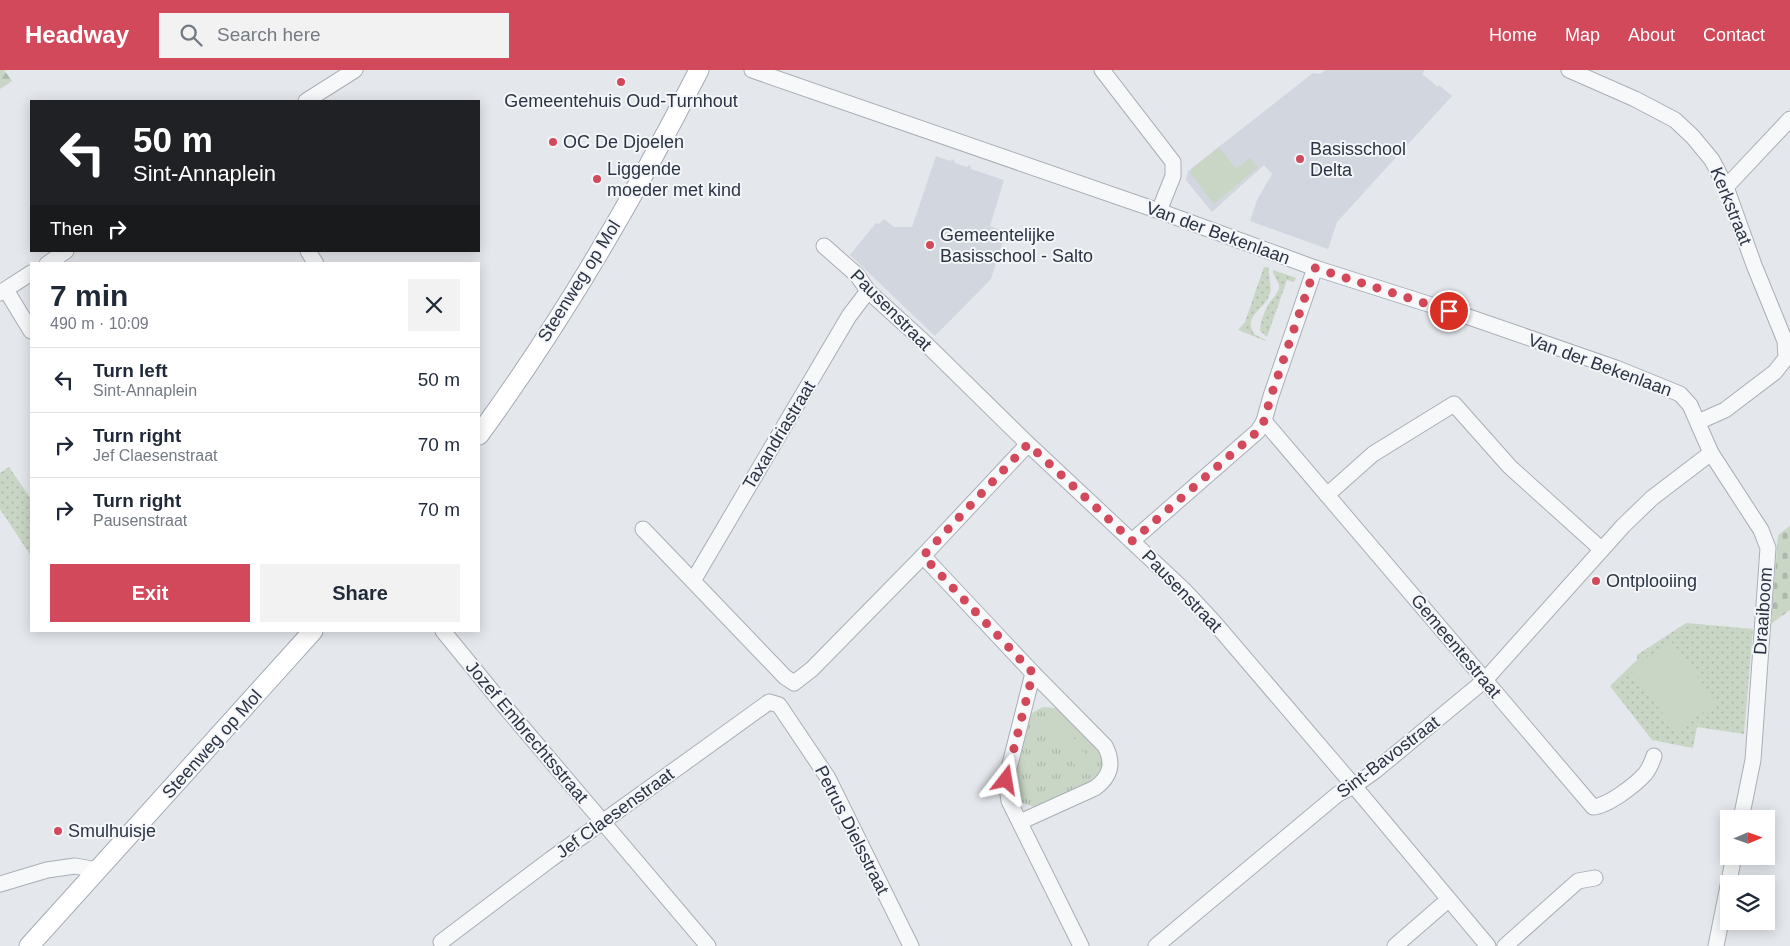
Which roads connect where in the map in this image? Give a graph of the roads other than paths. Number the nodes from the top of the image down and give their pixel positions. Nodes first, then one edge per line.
1 (355, 70) edge
2 (699, 70) edge
3 (752, 70) edge
4 (1102, 70) edge
5 (1569, 70) edge
6 (308, 100) edge
7 (1790, 119) edge
8 (1726, 187) junction
9 (1159, 211) junction
10 (824, 246) dead end
11 (64, 252) edge
12 (49, 262) edge
13 (1315, 268) junction
14 (30, 274) edge
15 (868, 291) junction
16 (3, 292) edge
17 (30, 330) edge
18 (1788, 359) edge
19 (1264, 421) junction
20 (1698, 422) junction
21 (480, 434) edge
22 (1028, 444) junction
23 (1711, 453) junction
24 (1327, 495) junction
25 (643, 529) dead end
26 (1132, 541) junction
27 (1601, 549) junction
28 (923, 556) junction
29 (693, 581) junction
30 (312, 632) edge
31 (445, 632) edge
32 (1033, 673) junction
33 (1485, 680) junction
34 (788, 718) joint
35 (1654, 756) dead end
36 (1354, 786) junction
37 (1743, 810) edge
38 (603, 822) junction
39 (1020, 822) junction
40 (1732, 865) edge
41 (98, 870) junction
42 (1595, 878) dead end
43 (0, 884) edge
44 (1448, 900) junction
45 (439, 945) edge
46 (29, 946) edge
47 (708, 946) edge
48 (911, 946) edge
49 (1081, 946) edge
50 (1156, 946) edge
51 (1395, 946) edge
52 (1488, 946) edge
53 (1505, 946) edge
54 (1716, 946) edge

1 - 6 street
2 - 21 main road, Steenweg op Mol
3 - 9 street, Van der Bekenlaan
4 - 9 street
5 - 8 street, Kerkstraat
7 - 8 street
8 - 18 street, Kerkstraat
9 - 13 street, Van der Bekenlaan
10 - 15 street, Pausenstraat
11 - 12 street
13 - 19 street
13 - 20 street, Van der Bekenlaan
14 - 16 street
15 - 22 street, Pausenstraat
15 - 29 street, Taxandriastraat
16 - 17 street
18 - 20 street, Kerkstraat
19 - 24 street, Gemeentestraat
19 - 26 street
20 - 23 street, Draaiboom
22 - 26 street, Pausenstraat
22 - 28 street
23 - 27 street, Sint-Bavostraat
23 - 37 street, Draaiboom
24 - 27 street
24 - 33 street, Gemeentestraat
25 - 29 street
26 - 36 street, Pausenstraat
27 - 33 street, Sint-Bavostraat
28 - 29 street
28 - 32 street
30 - 41 main road, Steenweg op Mol
31 - 38 street, Jozef Embrechtsstraat
32 - 39 street
32 - 39 street
33 - 35 street, Gemeentestraat
33 - 36 street, Sint-Bavostraat
34 - 38 street, Jef Claesenstraat
34 - 48 street, Petrus Dielsstraat
36 - 44 street, Pausenstraat
36 - 50 street, Sint-Bavostraat
38 - 45 street, Jef Claesenstraat
38 - 47 street, Jozef Embrechtsstraat
39 - 49 street
40 - 54 street
41 - 43 street
41 - 46 main road, Steenweg op Mol
42 - 53 street
44 - 51 street
44 - 52 street, Pausenstraat

